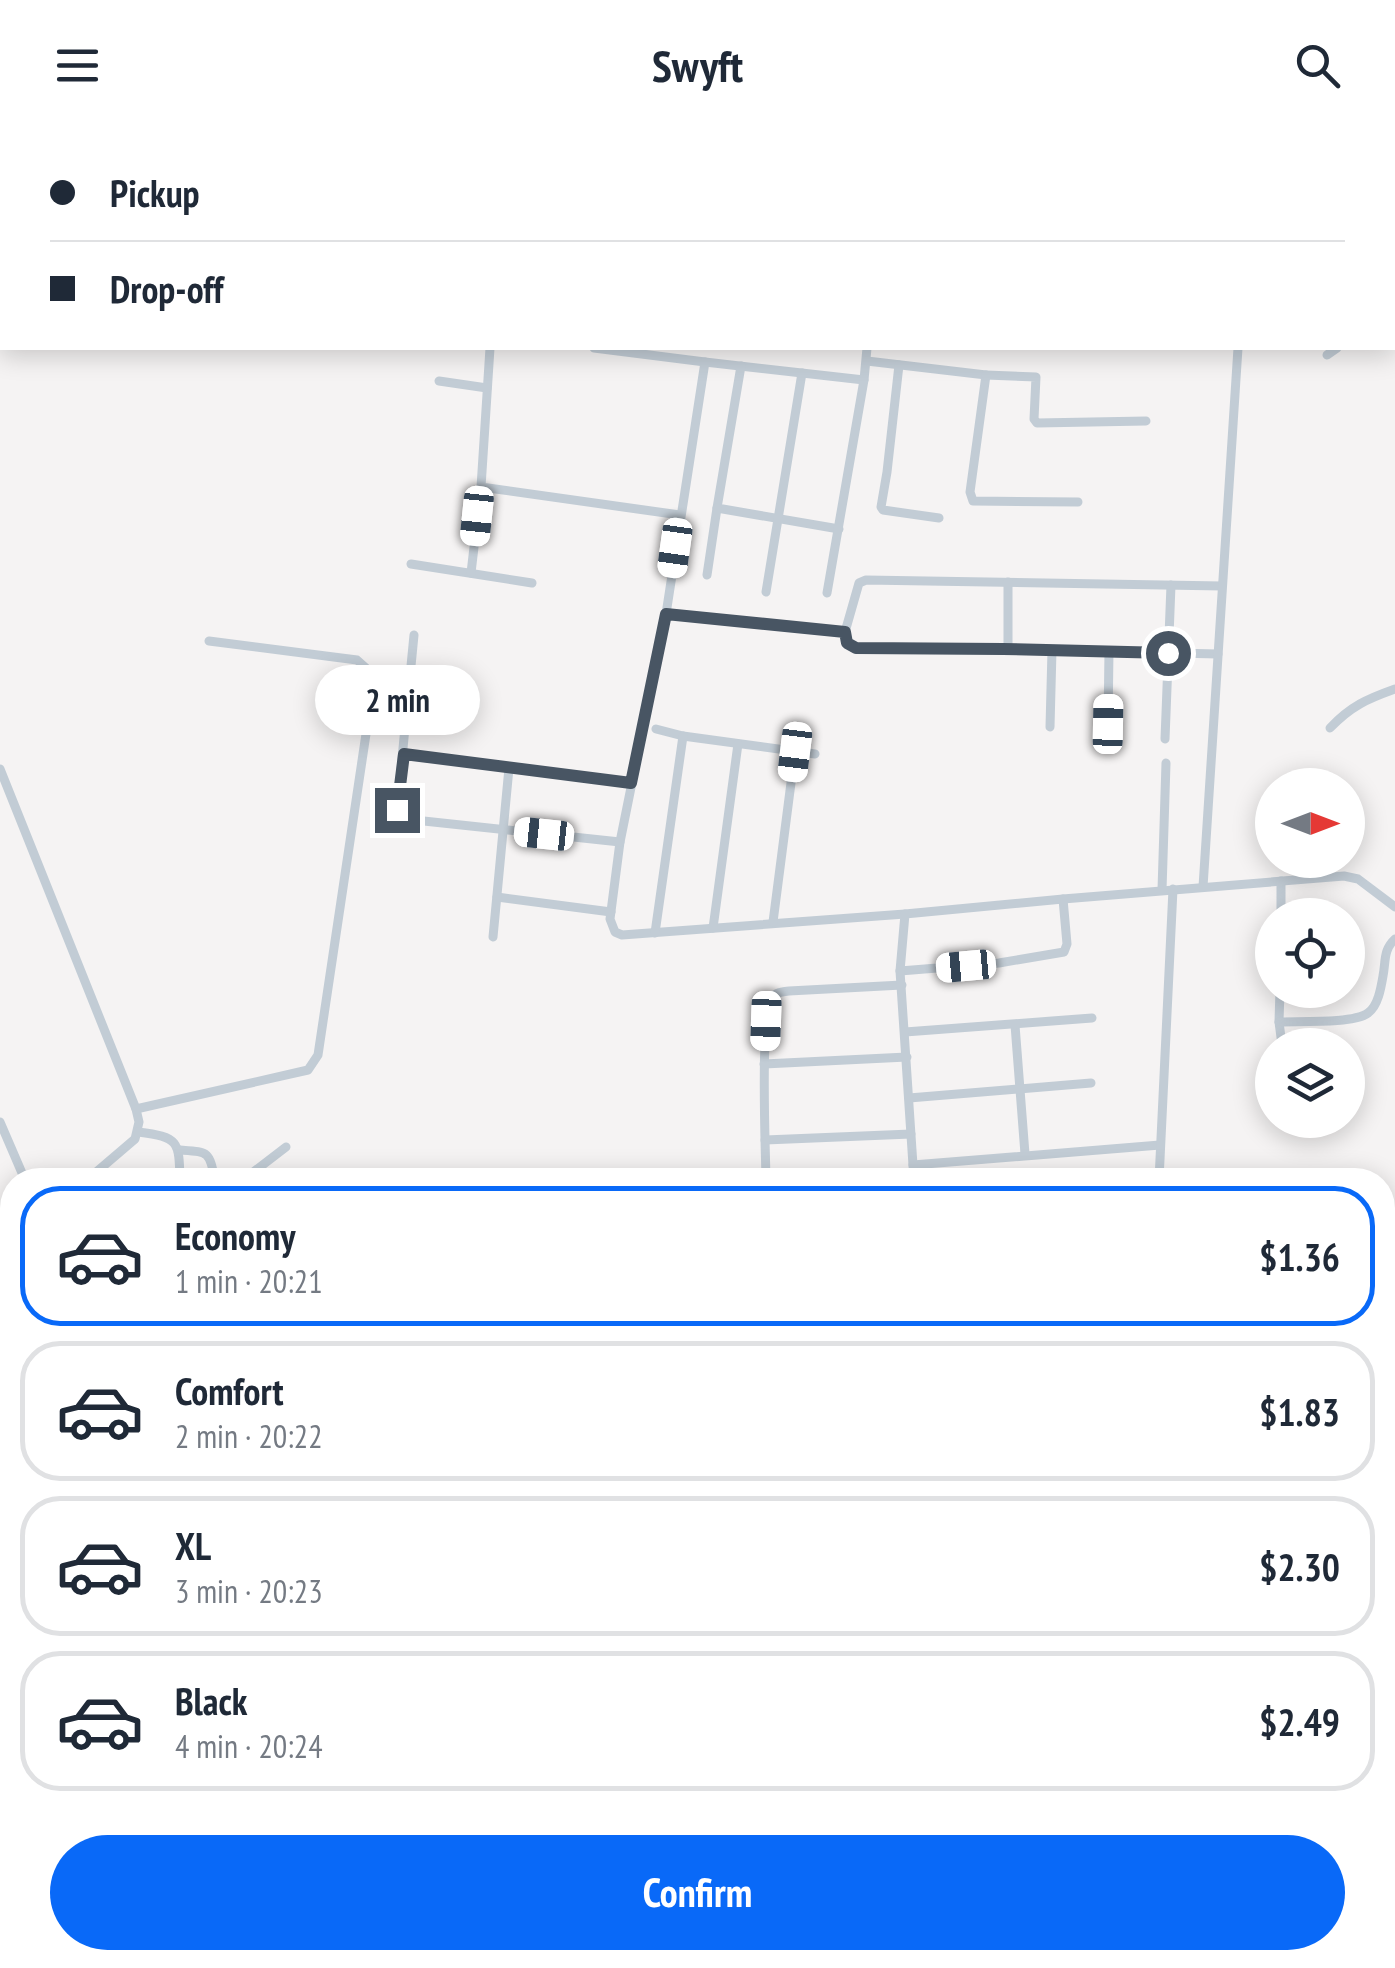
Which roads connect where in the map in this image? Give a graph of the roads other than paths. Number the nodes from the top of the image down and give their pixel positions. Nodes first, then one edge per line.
1 (490, 350) edge
2 (610, 350) edge
3 (867, 350) edge
4 (1238, 350) edge
5 (1334, 350) edge
6 (1326, 355) dead end
7 (867, 361) junction
8 (704, 362) junction
9 (899, 365) junction
10 (741, 366) junction
11 (802, 373) junction
12 (986, 375) junction
13 (864, 380) junction
14 (438, 381) dead end
15 (487, 388) junction
16 (1146, 422) dead end
17 (480, 487) junction
18 (1078, 502) dead end
19 (717, 508) junction
20 (680, 514) junction
21 (778, 518) junction
22 (939, 518) dead end
23 (838, 529) junction
24 (411, 564) dead end
25 (471, 573) junction
26 (708, 576) dead end
27 (1008, 582) junction
28 (532, 583) dead end
29 (1171, 585) junction
30 (1222, 586) junction
31 (766, 592) dead end
32 (827, 593) dead end
33 (666, 614) junction
34 (845, 632) junction
35 (414, 635) dead end
36 (210, 640) dead end
37 (1008, 649) junction
38 (1052, 650) junction
39 (1109, 652) junction
40 (1168, 653) junction
41 (1218, 654) junction
42 (1395, 690) edge
43 (1108, 724) dead end
44 (1050, 727) dead end
45 (1330, 728) dead end
46 (656, 729) dead end
47 (683, 736) junction
48 (1165, 739) dead end
49 (738, 744) junction
50 (795, 752) junction
51 (404, 754) junction
52 (815, 754) dead end
53 (1166, 762) dead end
54 (509, 768) junction
55 (0, 769) edge
56 (631, 783) junction
57 (505, 830) junction
58 (620, 842) junction
59 (1281, 881) junction
60 (1203, 887) junction
61 (1162, 890) junction
62 (1173, 890) junction
63 (497, 897) junction
64 (1280, 898) edge
65 (1063, 899) junction
66 (1395, 908) edge
67 (611, 912) junction
68 (905, 914) junction
69 (773, 922) junction
70 (713, 928) junction
71 (654, 933) junction
72 (493, 937) dead end
73 (1395, 940) edge
74 (900, 972) junction
75 (902, 985) junction
76 (1279, 1008) edge
77 (1092, 1018) dead end
78 (1279, 1022) junction
79 (1014, 1024) junction
80 (1280, 1028) edge
81 (905, 1032) junction
82 (906, 1057) junction
83 (764, 1064) junction
84 (1090, 1083) dead end
85 (1020, 1089) junction
86 (910, 1098) junction
87 (136, 1108) junction
88 (0, 1122) edge
89 (138, 1132) junction
90 (911, 1134) junction
91 (766, 1140) junction
92 (1160, 1145) junction
93 (286, 1147) dead end
94 (180, 1150) junction
95 (1025, 1154) junction
96 (913, 1165) junction
97 (19, 1168) edge
98 (100, 1168) edge
99 (180, 1168) edge
100 (212, 1168) edge
101 (262, 1168) edge
102 (766, 1168) edge
103 (913, 1168) edge
104 (1159, 1168) edge

1 - 15 street
2 - 8 street
3 - 7 street
4 - 30 street
5 - 6 street
7 - 9 street
7 - 13 street
8 - 10 street
8 - 20 street
9 - 12 street
9 - 22 street
10 - 11 street
10 - 19 street
11 - 13 street
11 - 21 street
12 - 16 street
12 - 18 street
13 - 23 street
14 - 15 street
15 - 17 street
17 - 20 street
17 - 25 street
19 - 21 street
19 - 26 street
20 - 33 street
21 - 23 street
21 - 31 street
23 - 32 street
24 - 25 street
25 - 28 street
27 - 29 street
27 - 34 street
27 - 37 street
29 - 30 street
29 - 40 street
30 - 41 street
33 - 34 street
33 - 56 street
34 - 37 street
35 - 51 street
36 - 87 street
37 - 38 street
38 - 39 street
38 - 44 street
39 - 40 street
39 - 43 street
40 - 41 street
40 - 48 street
41 - 60 street
42 - 45 street
46 - 47 street
47 - 49 street
47 - 71 street
49 - 50 street
49 - 70 street
50 - 52 street
50 - 69 street
51 - 54 street
51 - 57 street
53 - 61 street
54 - 56 street
54 - 57 street
55 - 87 street
56 - 58 street
57 - 58 street
57 - 63 street
58 - 67 street
59 - 60 street
59 - 64 street
59 - 66 street
60 - 62 street
61 - 62 street
61 - 65 street
62 - 92 street
63 - 67 street
63 - 72 street
65 - 68 street
65 - 74 street
67 - 71 street
68 - 69 street
68 - 74 street
69 - 70 street
70 - 71 street
73 - 78 street
74 - 75 street
75 - 81 street
75 - 83 street
76 - 78 street
77 - 79 street
78 - 80 street
79 - 81 street
79 - 85 street
81 - 82 street
82 - 83 street
82 - 86 street
83 - 91 street
84 - 85 street
85 - 86 street
85 - 95 street
86 - 90 street
87 - 89 street
88 - 97 street
89 - 94 street
89 - 98 street
90 - 91 street
90 - 96 street
91 - 102 street
92 - 95 street
92 - 104 street
93 - 101 street
94 - 99 street
94 - 100 street
95 - 96 street
96 - 103 street

